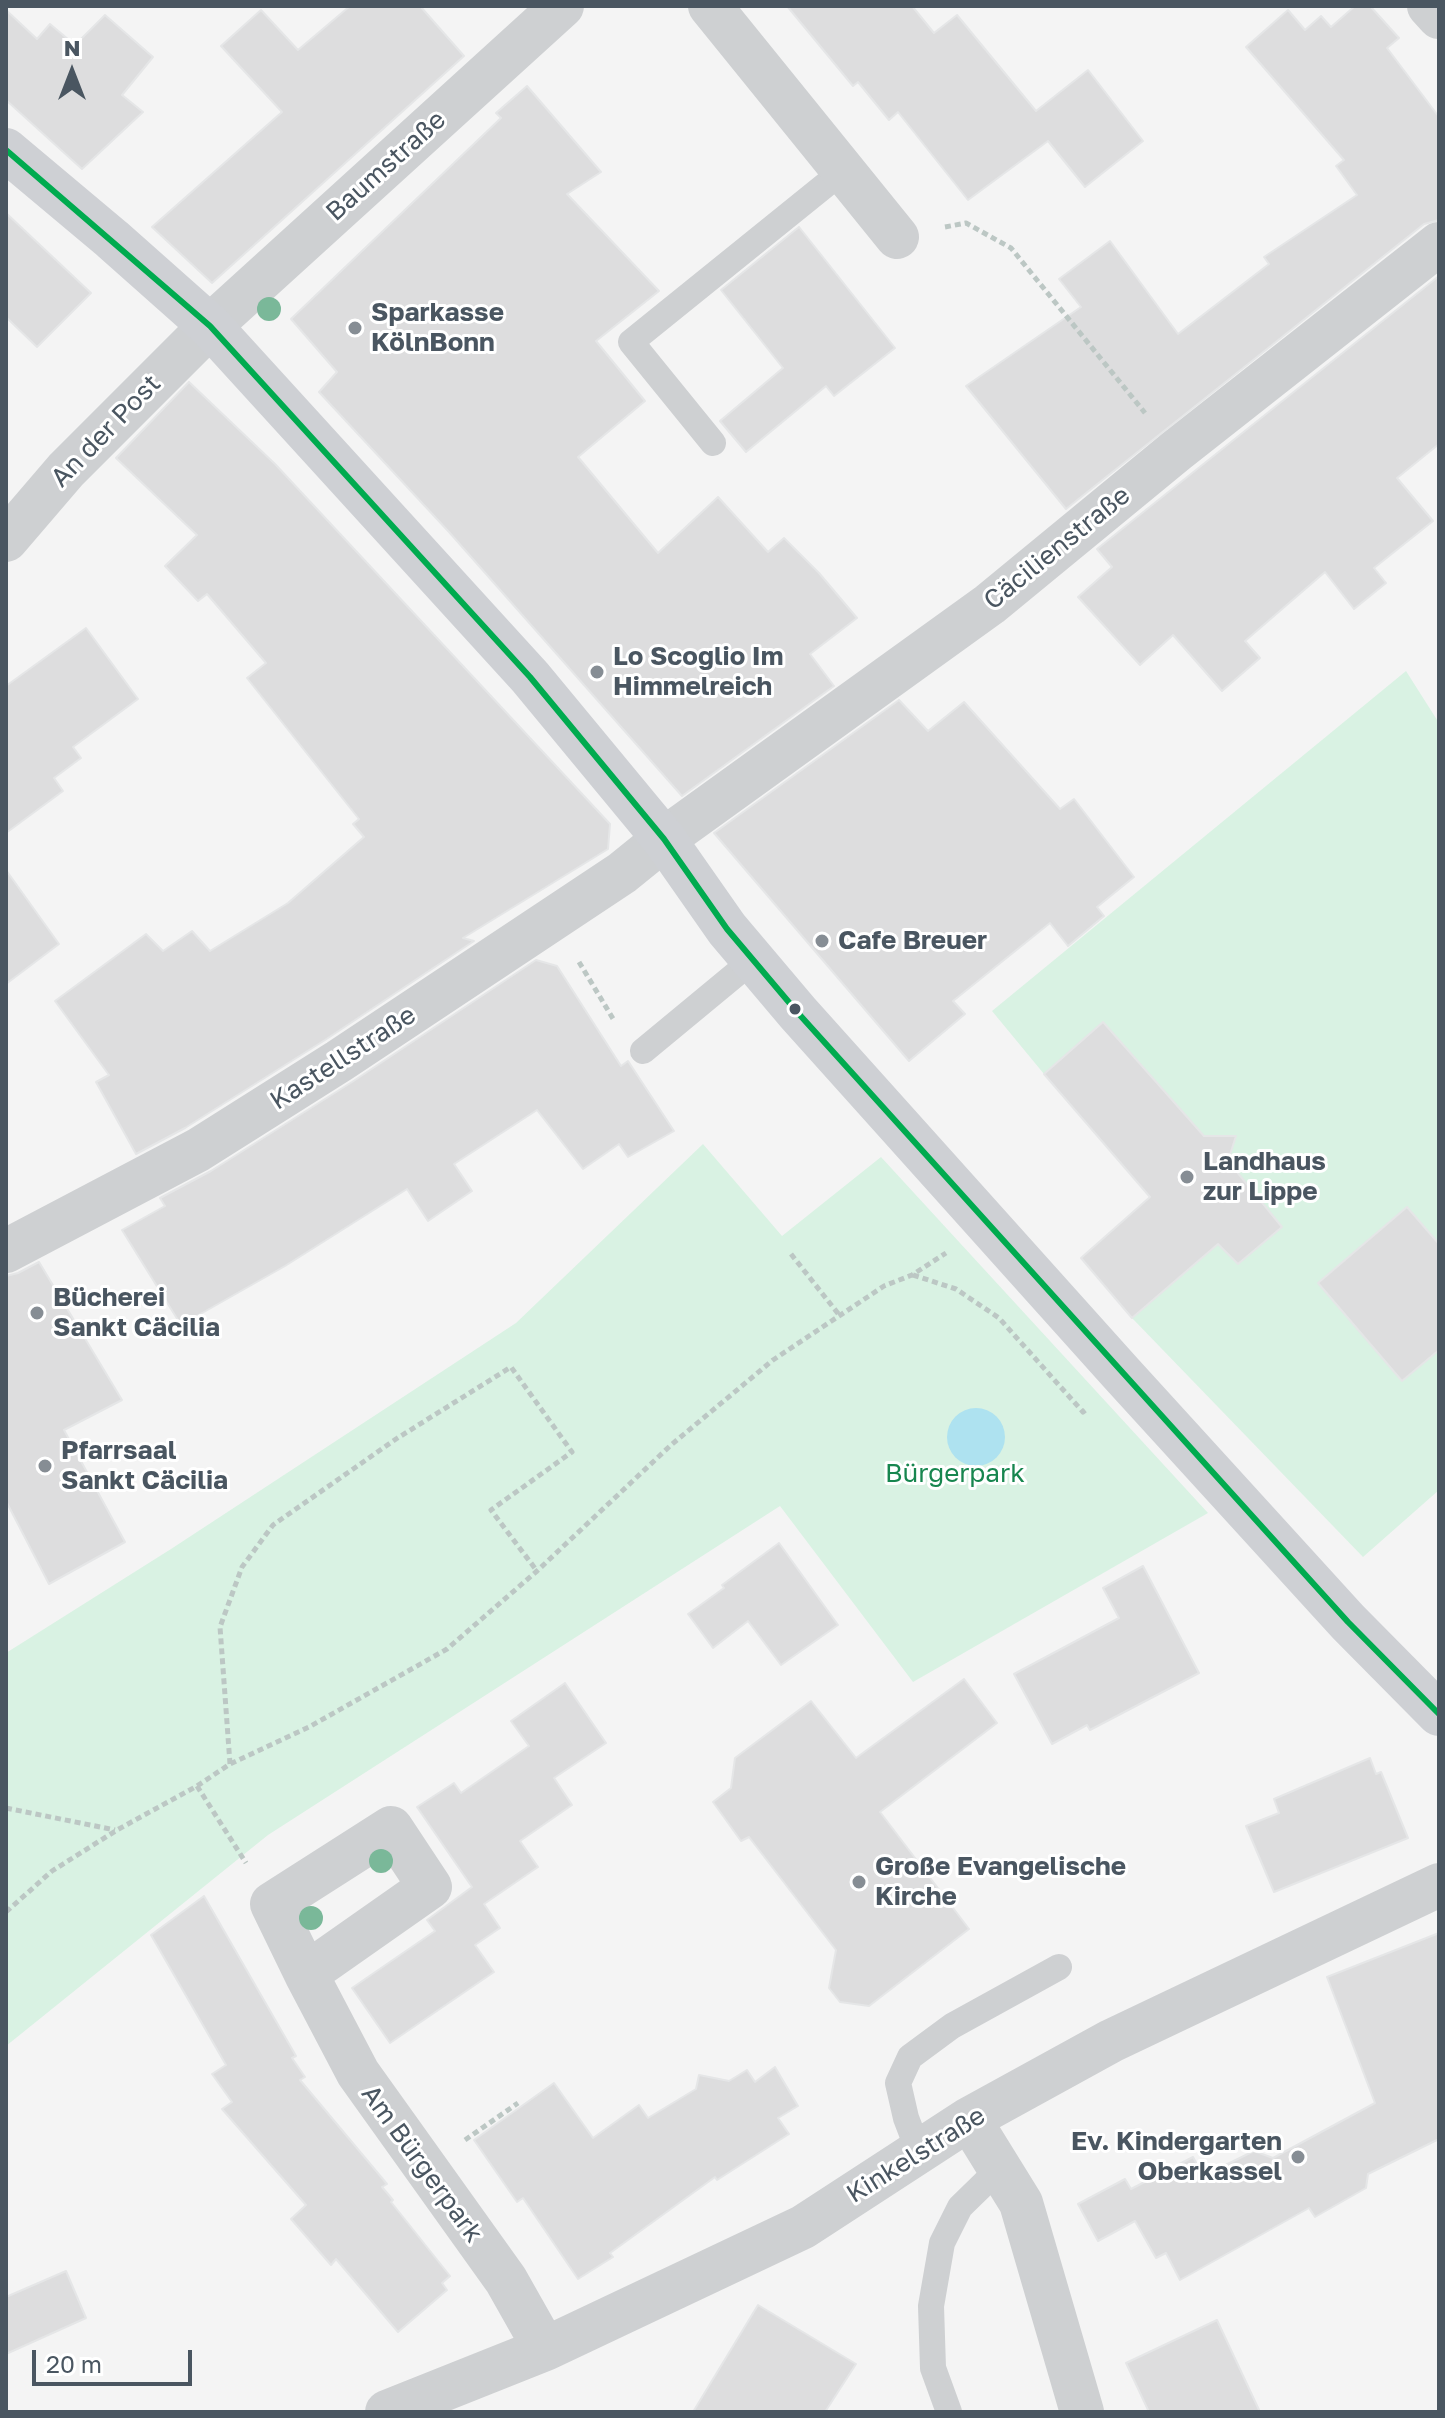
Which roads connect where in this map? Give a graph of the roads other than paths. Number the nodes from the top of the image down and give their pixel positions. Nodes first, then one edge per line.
1 (562, 6) edge
2 (710, 6) edge
3 (1429, 6) edge
4 (1439, 17) edge
5 (6, 150) edge
6 (844, 170) junction
7 (897, 237) road end
8 (1439, 244) edge
9 (210, 326) junction
10 (713, 443) dead end
11 (6, 540) edge
12 (664, 839) junction
13 (753, 960) junction
14 (643, 1051) road end
15 (6, 1251) edge
16 (1439, 1714) edge
17 (1439, 1885) edge
18 (1059, 1967) dead end
19 (306, 1974) junction
20 (969, 2119) junction
21 (919, 2152) junction
22 (1000, 2168) junction
23 (545, 2349) junction
24 (387, 2412) edge
25 (949, 2412) edge
26 (1082, 2412) edge

1 - 9 street, Baumstraße
2 - 6 street
3 - 4 street
5 - 9 main road
6 - 7 street
6 - 10 lane
8 - 12 street, Cäcilienstraße
9 - 11 street, An der Post
9 - 12 main road
12 - 13 main road
12 - 15 street, Kastellstraße
13 - 14 lane
13 - 16 main road
17 - 20 street, Kinkelstraße
18 - 21 lane
19 - 19 street, Am Bürgerpark
19 - 23 street, Am Bürgerpark
20 - 21 street, Kinkelstraße
20 - 22 street
21 - 23 street, Kinkelstraße
22 - 25 lane
22 - 26 street
23 - 24 street, Kinkelstraße

